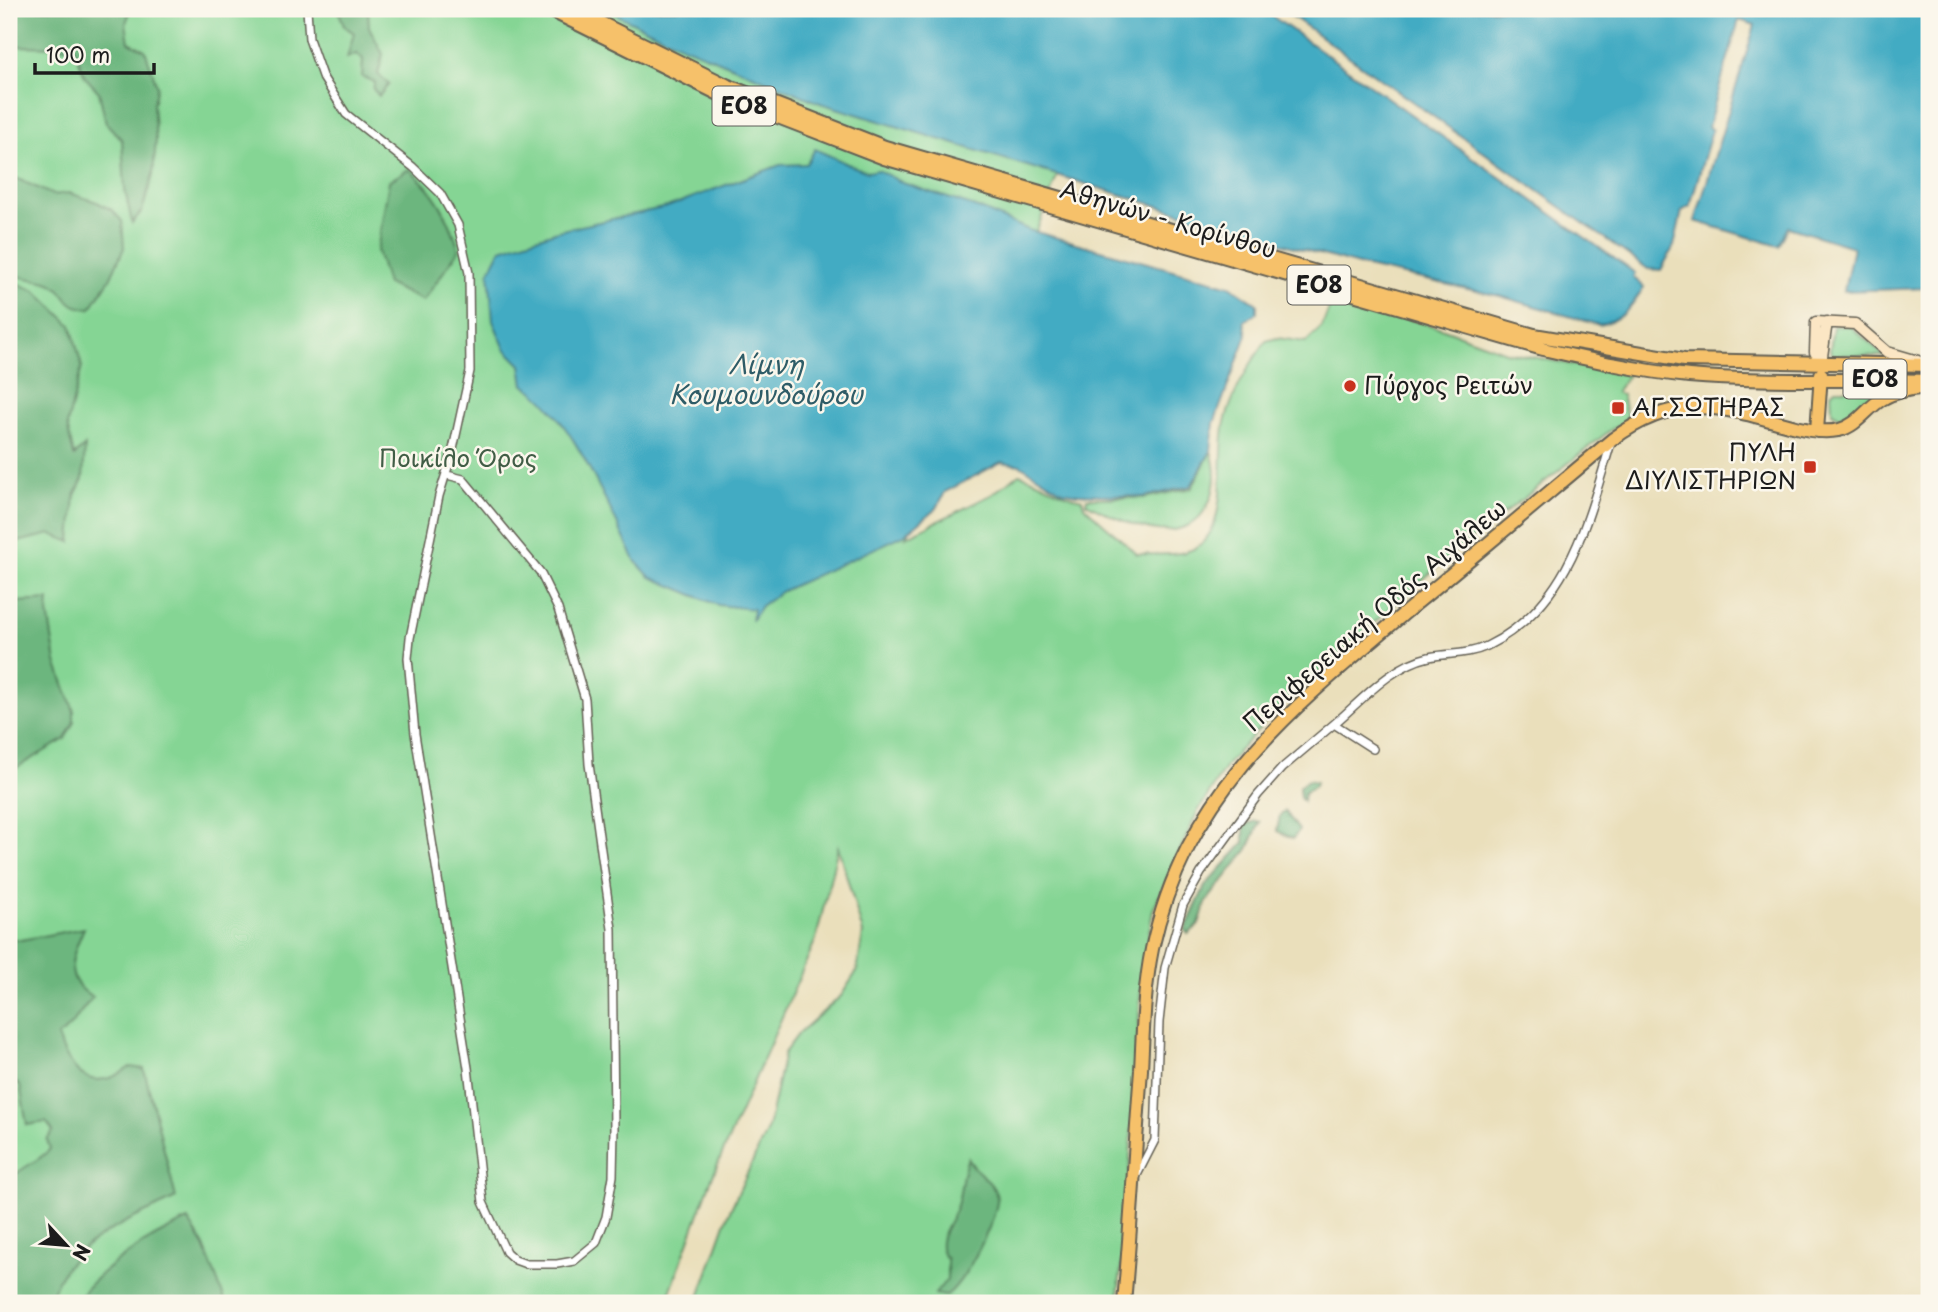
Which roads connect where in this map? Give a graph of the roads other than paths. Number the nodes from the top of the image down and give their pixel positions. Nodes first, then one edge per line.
1 (307, 9) edge
2 (548, 9) edge
3 (572, 9) edge
4 (1821, 363) junction
5 (1929, 364) edge
6 (1821, 380) junction
7 (1929, 381) edge
8 (1929, 387) edge
9 (1817, 431) junction
10 (1613, 439) junction
11 (447, 475) junction
12 (1334, 724) junction
13 (1373, 748) dead end
14 (1133, 1182) junction
15 (1124, 1303) edge

1 - 11 street
2 - 6 highway, Αθηνών - Κορίνθου / ΕΟ8
3 - 4 highway, Αθηνών - Κορίνθου / ΕΟ8
4 - 5 highway, Αθηνών - Κορίνθου / ΕΟ8
4 - 5 street
4 - 6 highway
6 - 7 highway, Αθηνών - Κορίνθου / ΕΟ8
6 - 9 highway
8 - 9 highway
9 - 10 highway, Περιφερειακή Οδός Αιγάλεω
10 - 12 street
10 - 14 highway, Περιφερειακή Οδός Αιγάλεω
11 - 11 street
12 - 13 street
12 - 14 street
14 - 15 highway, Περιφερειακή Οδός Αιγάλεω

